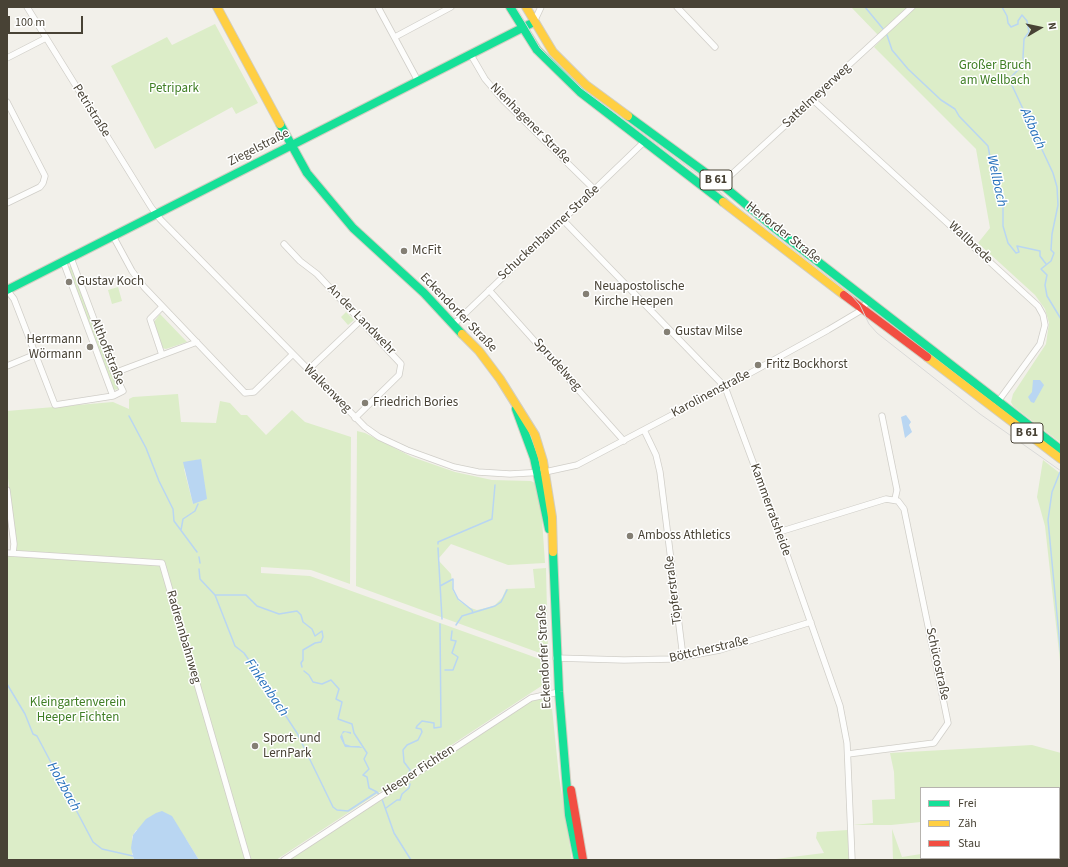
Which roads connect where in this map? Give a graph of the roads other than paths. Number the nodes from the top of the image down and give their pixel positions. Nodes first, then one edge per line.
1 (27, 7) edge
2 (217, 7) edge
3 (378, 7) edge
4 (451, 7) edge
5 (510, 7) edge
6 (526, 7) edge
7 (541, 7) edge
8 (677, 7) edge
9 (912, 7) edge
10 (534, 22) junction
11 (523, 29) junction
12 (394, 37) junction
13 (46, 38) junction
14 (715, 47) dead end
15 (471, 55) junction
16 (7, 58) edge
17 (418, 81) junction
18 (814, 100) junction
19 (7, 102) edge
20 (644, 142) junction
21 (291, 145) junction
22 (721, 184) junction
23 (595, 190) junction
24 (711, 191) junction
25 (7, 203) edge
26 (157, 215) junction
27 (563, 220) junction
28 (113, 236) junction
29 (284, 244) dead end
30 (67, 259) junction
31 (7, 290) edge
32 (489, 290) junction
33 (868, 301) junction
34 (162, 307) junction
35 (862, 309) junction
36 (361, 320) junction
37 (454, 324) junction
38 (197, 342) junction
39 (36, 354) junction
40 (293, 354) junction
41 (162, 355) junction
42 (7, 366) edge
43 (308, 370) junction
44 (114, 373) junction
45 (724, 387) junction
46 (113, 396) junction
47 (995, 405) junction
48 (882, 416) dead end
49 (355, 418) junction
50 (644, 430) junction
51 (624, 441) junction
52 (1061, 450) edge
53 (1061, 459) edge
54 (541, 473) junction
55 (7, 490) edge
56 (895, 499) junction
57 (779, 532) junction
58 (10, 553) edge
59 (811, 622) junction
60 (556, 658) junction
61 (682, 658) junction
62 (558, 692) junction
63 (848, 754) junction
64 (567, 776) junction
65 (248, 860) edge
66 (284, 860) edge
67 (578, 860) edge
68 (583, 860) edge
69 (852, 860) edge

1 - 13 street, Petristraße
2 - 21 street, Eckendorfer Straße
3 - 12 street
4 - 12 street
5 - 11 street, Herforder Straße / B 61
6 - 10 street, Herforder Straße / B 61
7 - 10 street
8 - 14 street
9 - 18 street, Sattelmeyerweg
10 - 11 street, Ziegelstraße
10 - 22 street, Herforder Straße / B 61
11 - 15 street, Ziegelstraße
11 - 20 street, Herforder Straße / B 61
12 - 17 street
13 - 16 street
13 - 26 street, Petristraße
15 - 17 street, Ziegelstraße
15 - 23 street, Nienhagener Straße
17 - 21 street, Ziegelstraße
18 - 22 street, Sattelmeyerweg
18 - 47 street, Wallbrede
19 - 25 street
20 - 23 street, Schuckenbaumer Straße
20 - 24 street, Herforder Straße / B 61
21 - 26 street, Ziegelstraße
21 - 37 street, Eckendorfer Straße
22 - 24 street
22 - 33 street, Herforder Straße / B 61
23 - 27 street, Schuckenbaumer Straße
24 - 35 street, Herforder Straße / B 61
26 - 28 street, Ziegelstraße
26 - 40 street, Walkenweg
27 - 32 street, Schuckenbaumer Straße
27 - 45 street, Kammerratsheide
28 - 30 street, Ziegelstraße
28 - 34 street
29 - 36 street, An der Landwehr
30 - 31 street, Ziegelstraße
30 - 44 street, Althoffstraße
30 - 46 street, Althoffstraße
31 - 39 street
32 - 37 street, Schuckenbaumer Straße
32 - 51 street, Sprudelweg
33 - 35 street, Karolinenstraße
33 - 47 street, Herforder Straße / B 61
34 - 38 street
34 - 41 street
35 - 45 street, Karolinenstraße
35 - 47 street, Herforder Straße / B 61
36 - 43 street
36 - 49 street, An der Landwehr
37 - 54 street, Eckendorfer Straße
38 - 40 street
38 - 41 street
39 - 42 street
39 - 46 street
40 - 43 street, Walkenweg
41 - 44 street
43 - 49 street, Walkenweg
44 - 46 street, Althoffstraße
45 - 50 street, Karolinenstraße
45 - 57 street, Kammerratsheide
47 - 52 street, Herforder Straße / B 61
47 - 53 street, Herforder Straße / B 61
48 - 56 street
49 - 54 street, Walkenweg
50 - 51 street, Karolinenstraße
50 - 61 street, Töpferstraße
51 - 54 street, Karolinenstraße
54 - 60 street, Eckendorfer Straße
55 - 58 street
56 - 57 street
56 - 63 street, Schücostraße
57 - 59 street, Kammerratsheide
58 - 65 street, Radrennbahnweg
59 - 61 street, Böttcherstraße
59 - 63 street, Kammerratsheide
60 - 61 street, Böttcherstraße
60 - 62 street, Eckendorfer Straße
62 - 64 street, Eckendorfer Straße
62 - 66 street, Heeper Fichten
63 - 69 street, Kammerratsheide
64 - 67 street, Eckendorfer Straße
64 - 68 street, Eckendorfer Straße

